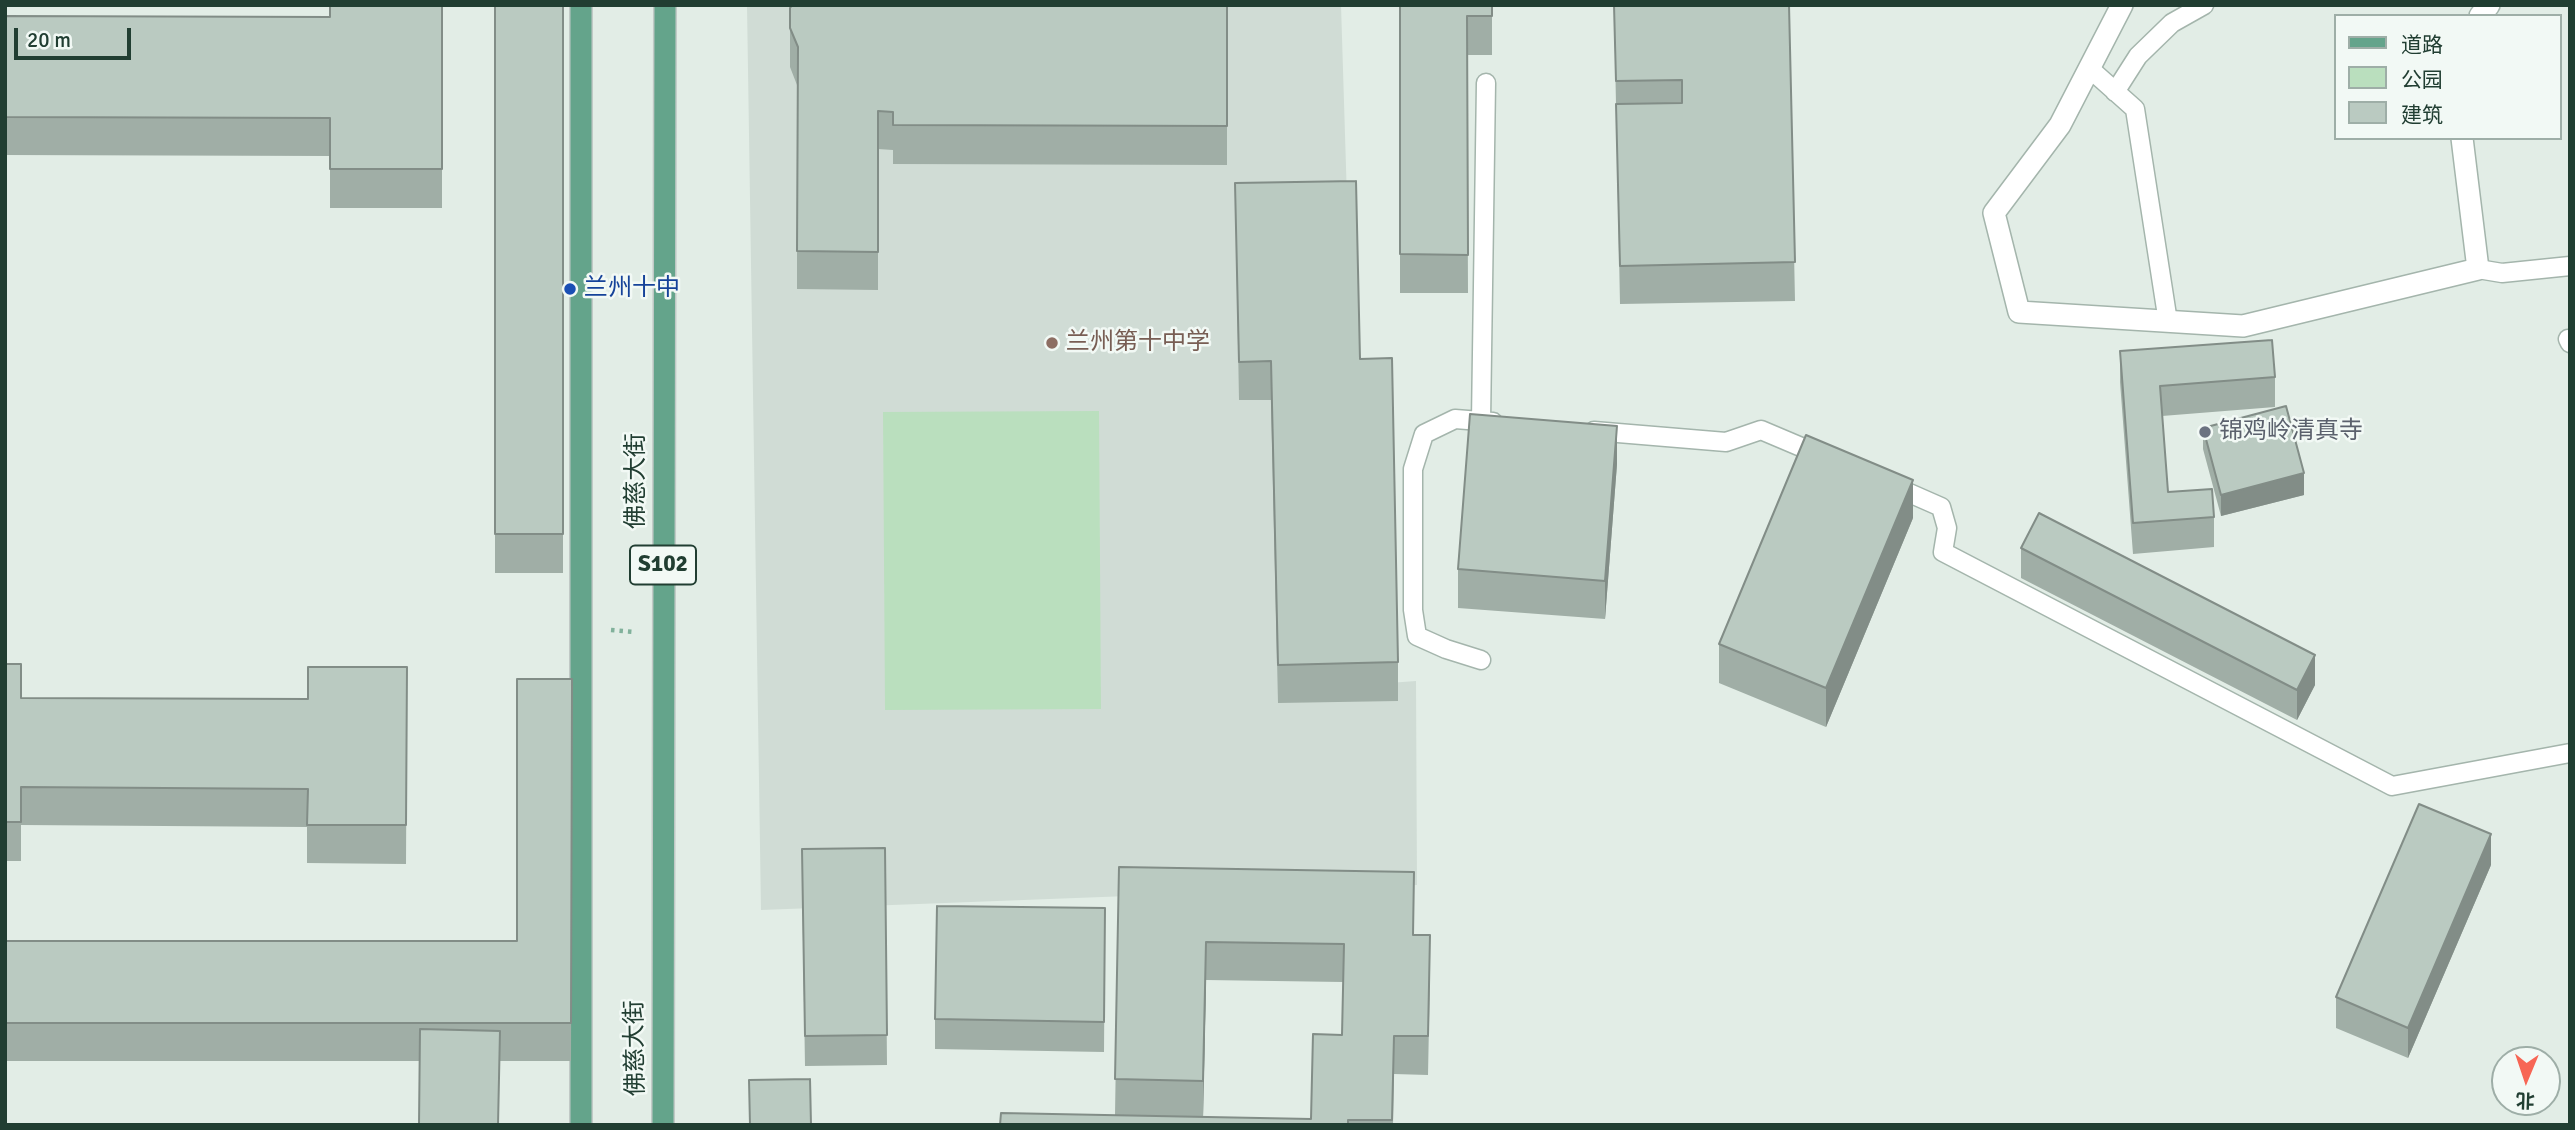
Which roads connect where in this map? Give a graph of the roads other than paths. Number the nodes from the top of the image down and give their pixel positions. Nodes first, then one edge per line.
1 (581, 5) edge
2 (665, 5) edge
3 (2122, 5) edge
4 (2204, 5) edge
5 (2089, 68) junction
6 (1486, 83) dead end
7 (2115, 92) junction
8 (2462, 140) edge
9 (2570, 265) edge
10 (2478, 269) junction
11 (2168, 322) junction
12 (1481, 421) junction
13 (1508, 423) edge
14 (1576, 429) edge
15 (1838, 463) edge
16 (1877, 479) edge
17 (1481, 660) dead end
18 (2570, 753) edge
19 (581, 1125) edge
20 (663, 1125) edge

1 - 19 main road
2 - 20 main road, 佛慈大街 / S102
3 - 5 street
4 - 7 lane
5 - 7 lane
5 - 11 street
6 - 12 lane
7 - 11 lane
8 - 10 street
9 - 10 lane
10 - 11 street
12 - 13 lane
12 - 17 lane
14 - 15 lane
16 - 18 lane

